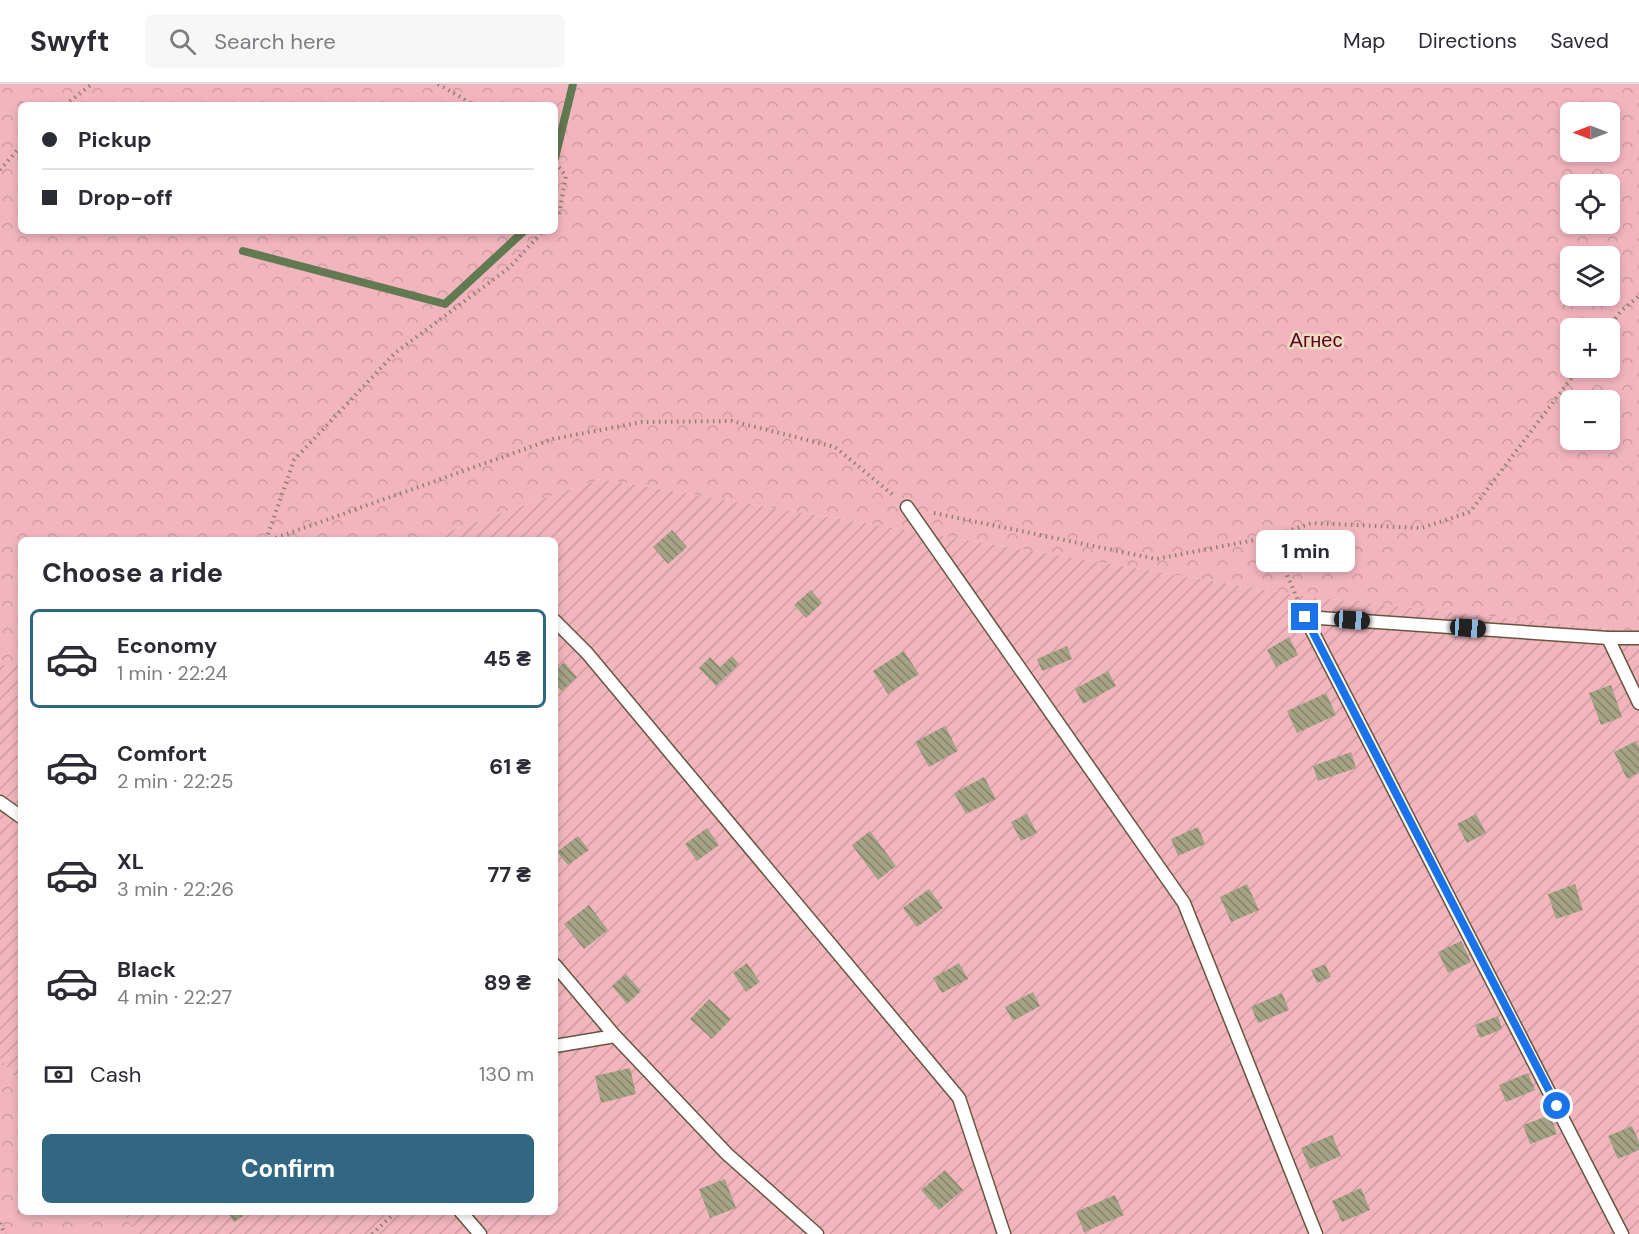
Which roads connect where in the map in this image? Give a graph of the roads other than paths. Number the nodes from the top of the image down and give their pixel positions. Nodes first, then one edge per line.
1 (907, 507) road end
2 (558, 624) edge
3 (1608, 638) junction
4 (1639, 638) edge
5 (1639, 703) edge
6 (0, 802) edge
7 (18, 815) edge
8 (558, 969) edge
9 (615, 1036) junction
10 (558, 1046) edge
11 (464, 1215) edge
12 (480, 1234) edge
13 (817, 1234) edge
14 (1004, 1234) edge
15 (1316, 1234) edge
16 (1622, 1234) edge

1 - 15 lane
2 - 14 lane
3 - 4 lane
3 - 5 lane
3 - 16 lane
6 - 7 lane
8 - 9 lane
9 - 10 lane
9 - 13 lane
11 - 12 lane

